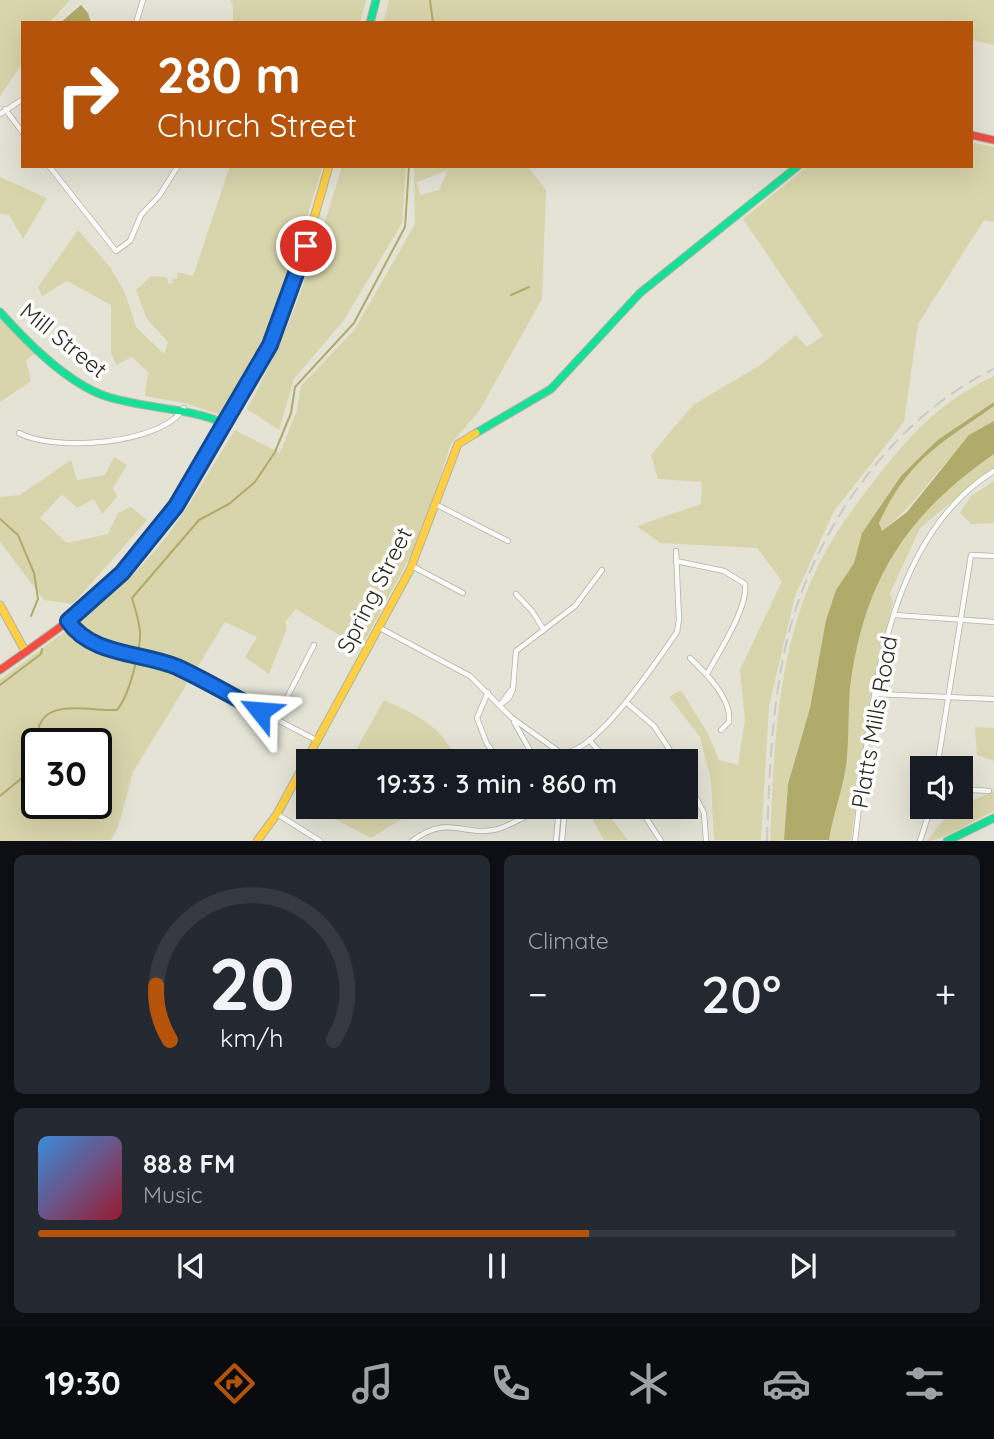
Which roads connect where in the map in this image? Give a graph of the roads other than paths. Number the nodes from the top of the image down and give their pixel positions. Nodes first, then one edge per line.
1 (144, 0) edge
2 (376, 0) edge
3 (137, 21) edge
4 (371, 21) edge
5 (21, 100) edge
6 (2, 112) edge
7 (21, 131) edge
8 (973, 135) edge
9 (994, 140) edge
10 (51, 168) edge
11 (177, 168) edge
12 (328, 168) edge
13 (796, 168) edge
14 (0, 312) edge
15 (185, 407) junction
16 (226, 424) junction
17 (19, 433) dead end
18 (994, 471) edge
19 (435, 504) junction
20 (508, 541) dead end
21 (676, 551) dead end
22 (994, 556) edge
23 (677, 561) junction
24 (412, 566) junction
25 (602, 570) dead end
26 (463, 593) dead end
27 (516, 594) dead end
28 (0, 605) edge
29 (895, 615) junction
30 (960, 620) junction
31 (68, 621) junction
32 (994, 622) edge
33 (377, 627) junction
34 (544, 631) junction
35 (314, 645) dead end
36 (25, 651) junction
37 (690, 658) dead end
38 (0, 670) edge
39 (707, 674) junction
40 (488, 692) junction
41 (876, 694) junction
42 (948, 698) junction
43 (994, 699) edge
44 (627, 703) junction
45 (500, 705) junction
46 (512, 718) junction
47 (276, 719) junction
48 (721, 730) dead end
49 (316, 740) junction
50 (589, 740) junction
51 (492, 749) edge
52 (529, 749) edge
53 (597, 749) edge
54 (669, 749) edge
55 (939, 756) edge
56 (973, 790) edge
57 (989, 791) dead end
58 (698, 801) edge
59 (277, 814) junction
60 (994, 818) edge
61 (518, 819) edge
62 (558, 819) edge
63 (564, 819) edge
64 (647, 819) edge
65 (926, 819) edge
66 (257, 841) edge
67 (320, 841) edge
68 (412, 841) edge
69 (556, 841) edge
70 (562, 841) edge
71 (661, 841) edge
72 (706, 841) edge
73 (855, 841) edge
74 (920, 841) edge
75 (947, 841) edge

1 - 3 street
2 - 4 main road
5 - 6 street
6 - 7 street
8 - 9 main road
10 - 11 street
12 - 16 main road
13 - 19 main road, Spring Street
14 - 15 main road, Mill Street
15 - 16 main road, Mill Street
15 - 17 street
16 - 31 main road
18 - 29 street, Platts Mills Road
19 - 20 street
19 - 24 main road, Spring Street
21 - 23 street
22 - 30 street
23 - 39 street
23 - 44 street
24 - 26 street
24 - 33 main road, Spring Street
25 - 34 street
27 - 34 street
28 - 36 main road
29 - 30 street
29 - 41 street, Platts Mills Road
30 - 32 street
30 - 42 street
31 - 36 main road
31 - 47 street
33 - 40 street
33 - 49 main road, Spring Street
34 - 45 street
35 - 47 street
36 - 38 main road
37 - 39 street
39 - 48 street
40 - 45 street
40 - 51 street
41 - 42 street
41 - 73 street, Platts Mills Road
42 - 43 street
42 - 55 street
44 - 50 street
44 - 54 street
45 - 46 street
46 - 50 street
46 - 52 street
47 - 49 street
49 - 59 main road, Spring Street
50 - 53 street
56 - 57 street
58 - 72 street
59 - 66 main road, Spring Street
59 - 67 street
60 - 75 main road
61 - 68 street
62 - 69 street
63 - 70 street
64 - 71 street
65 - 74 street

